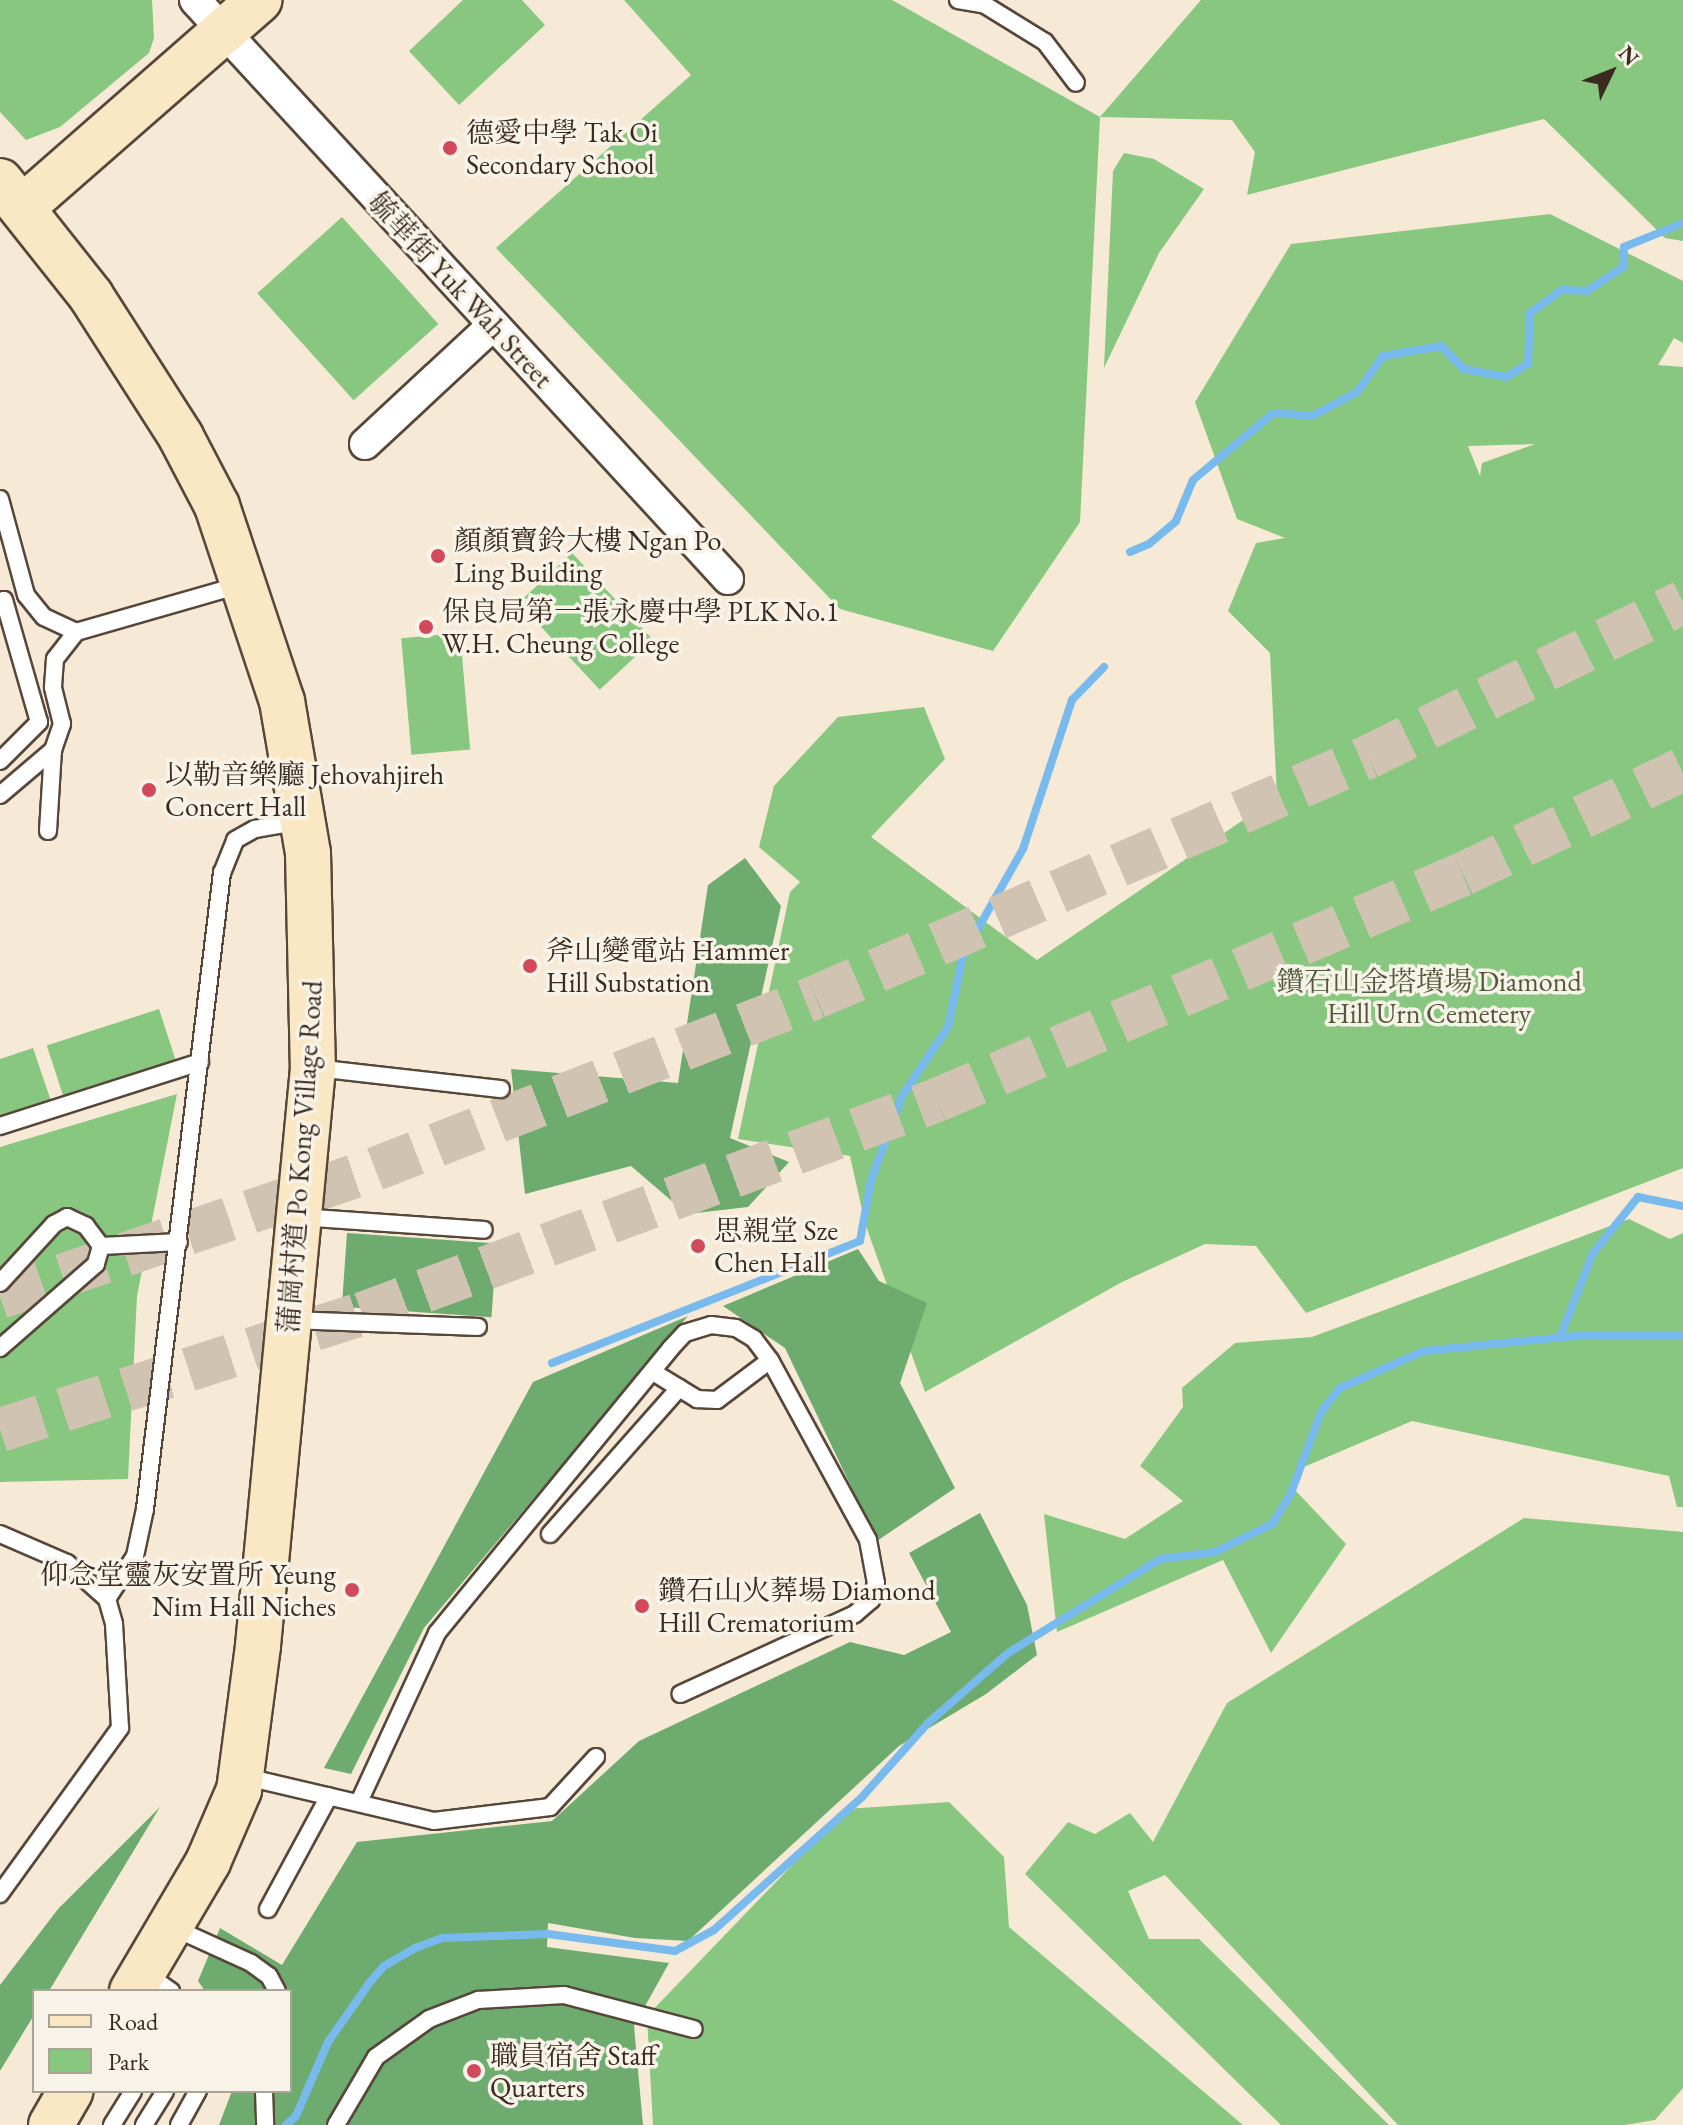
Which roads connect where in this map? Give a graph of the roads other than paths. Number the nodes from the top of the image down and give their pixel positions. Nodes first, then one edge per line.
1 (195, 0) edge
2 (259, 0) edge
3 (958, 0) edge
4 (223, 32) junction
5 (1076, 83) dead end
6 (12, 193) edge
7 (493, 325) junction
8 (365, 444) dead end
9 (0, 499) edge
10 (728, 579) dead end
11 (246, 583) junction
12 (0, 601) edge
13 (76, 632) junction
14 (53, 750) junction
15 (0, 761) edge
16 (0, 795) edge
17 (304, 821) junction
18 (48, 831) dead end
19 (200, 1062) junction
20 (313, 1068) junction
21 (501, 1089) dead end
22 (0, 1126) edge
23 (299, 1217) junction
24 (484, 1230) dead end
25 (179, 1242) junction
26 (101, 1246) junction
27 (0, 1283) edge
28 (289, 1320) junction
29 (478, 1327) dead end
30 (0, 1348) edge
31 (770, 1360) junction
32 (653, 1372) junction
33 (679, 1388) junction
34 (0, 1534) edge
35 (550, 1534) dead end
36 (107, 1599) junction
37 (680, 1694) dead end
38 (596, 1757) dead end
39 (241, 1776) junction
40 (329, 1796) junction
41 (359, 1802) junction
42 (0, 1894) edge
43 (268, 1909) dead end
44 (170, 1926) junction
45 (149, 1985) edge
46 (276, 1989) edge
47 (694, 2029) dead end
48 (70, 2093) edge
49 (132, 2093) edge
50 (164, 2093) edge
51 (197, 2093) edge
52 (264, 2093) edge
53 (51, 2125) edge
54 (112, 2125) edge
55 (144, 2125) edge
56 (179, 2125) edge
57 (265, 2125) edge
58 (336, 2125) edge

1 - 4 street, 毓華街 Yuk Wah Street
2 - 4 main road
3 - 5 lane
4 - 6 main road
4 - 7 street, 毓華街 Yuk Wah Street
6 - 11 main road, 蒲崗村道 Po Kong Village Road
7 - 8 street
7 - 10 street, 毓華街 Yuk Wah Street
9 - 13 lane
11 - 13 lane
11 - 17 main road, 蒲崗村道 Po Kong Village Road
12 - 15 lane
13 - 14 lane
14 - 16 lane
14 - 18 lane
17 - 19 lane
17 - 20 main road, 蒲崗村道 Po Kong Village Road
19 - 22 lane
19 - 25 lane
20 - 21 lane
20 - 23 main road, 蒲崗村道 Po Kong Village Road
23 - 24 lane
23 - 28 main road, 蒲崗村道 Po Kong Village Road
25 - 26 lane
25 - 36 lane
26 - 27 lane
26 - 30 lane
28 - 29 lane
28 - 39 main road, 蒲崗村道 Po Kong Village Road
31 - 32 lane
31 - 33 lane
31 - 37 lane
32 - 33 lane
32 - 41 lane
33 - 35 lane
34 - 36 lane
36 - 42 lane
38 - 41 lane
39 - 40 lane
39 - 44 main road, 蒲崗村道 Po Kong Village Road
40 - 41 lane
40 - 43 lane
44 - 45 main road, 蒲崗村道 Po Kong Village Road
44 - 46 lane
47 - 58 lane
48 - 53 main road
49 - 54 lane
50 - 55 lane
51 - 56 lane
52 - 57 lane

